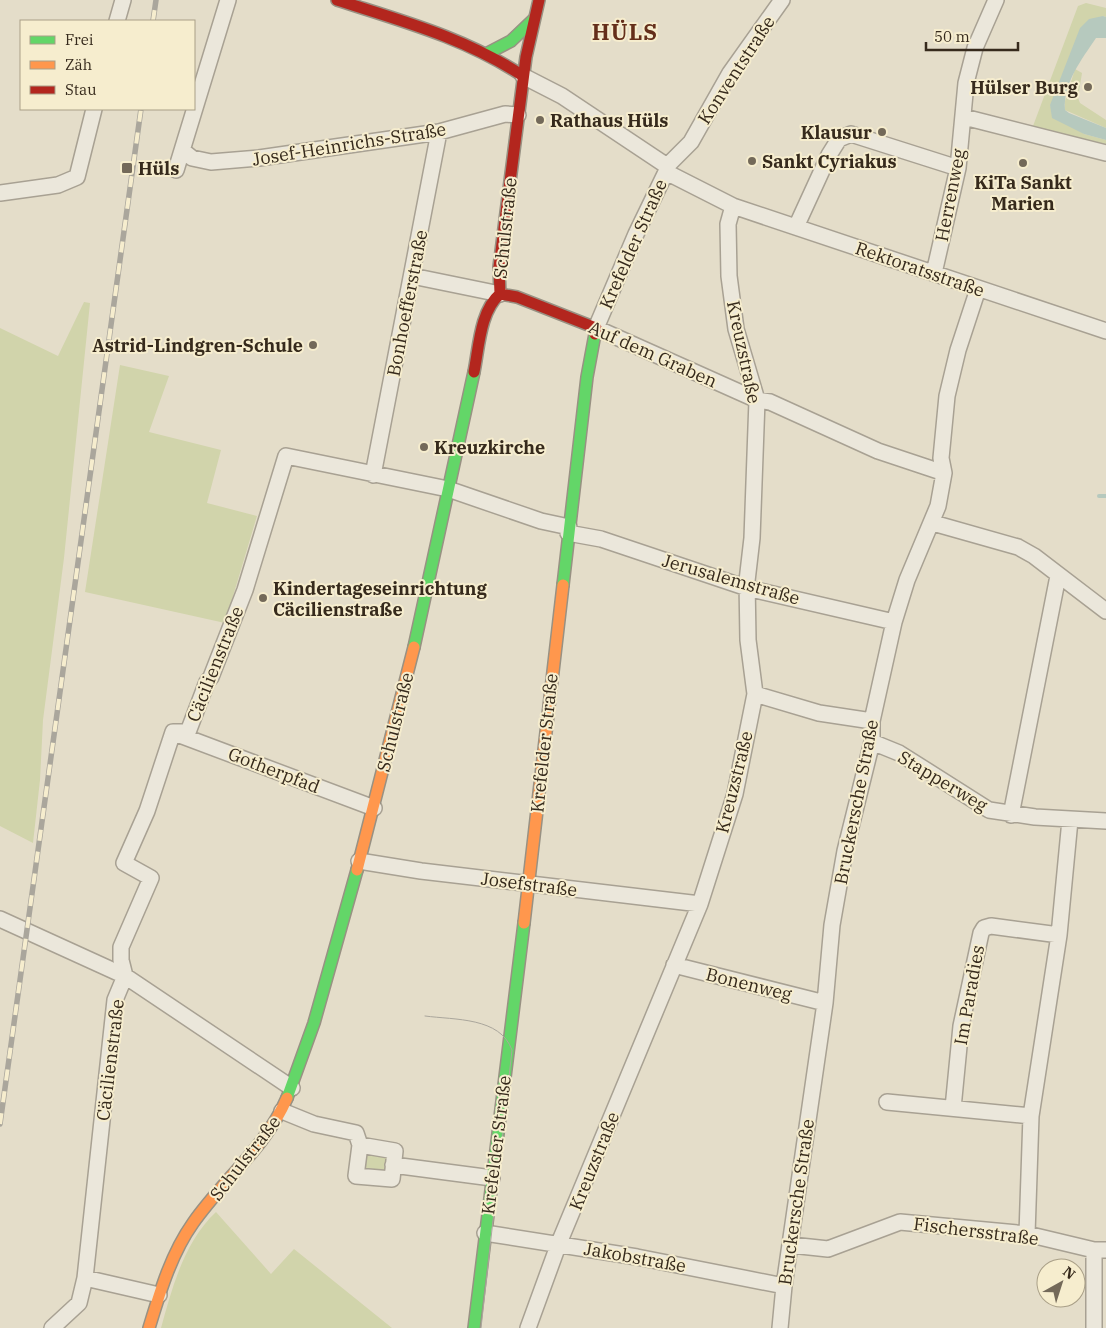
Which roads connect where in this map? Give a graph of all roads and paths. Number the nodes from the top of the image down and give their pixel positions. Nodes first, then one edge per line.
1 (123, 0) edge
2 (228, 0) edge
3 (336, 0) edge
4 (539, 0) edge
5 (782, 0) edge
6 (996, 0) edge
7 (117, 20) edge
8 (532, 20) junction
9 (488, 53) junction
10 (523, 76) junction
11 (195, 108) edge
12 (94, 110) edge
13 (194, 110) edge
14 (518, 115) junction
15 (964, 117) junction
16 (440, 132) junction
17 (182, 150) junction
18 (1106, 154) edge
19 (958, 168) junction
20 (666, 169) junction
21 (176, 170) dead end
22 (0, 193) edge
23 (733, 206) junction
24 (796, 227) junction
25 (934, 273) junction
26 (412, 276) junction
27 (978, 289) junction
28 (500, 294) junction
29 (596, 328) junction
30 (1106, 331) edge
31 (757, 400) junction
32 (286, 456) joint
33 (944, 473) junction
34 (373, 475) junction
35 (448, 489) junction
36 (933, 523) junction
37 (569, 530) junction
38 (1058, 576) junction
39 (747, 588) junction
40 (1106, 611) edge
41 (894, 622) junction
42 (755, 694) junction
43 (872, 721) junction
44 (173, 732) junction
45 (872, 742) junction
46 (374, 808) junction
47 (1011, 815) junction
48 (1070, 820) junction
49 (1106, 821) edge
50 (359, 861) junction
51 (529, 883) junction
52 (700, 904) junction
53 (0, 918) edge
54 (1059, 935) junction
55 (674, 965) junction
56 (125, 976) junction
57 (825, 1003) junction
58 (292, 1088) junction
59 (887, 1102) dead end
60 (953, 1108) junction
61 (282, 1111) junction
62 (1031, 1116) junction
63 (360, 1145) junction
64 (393, 1165) junction
65 (492, 1178) junction
66 (485, 1233) junction
67 (1027, 1234) junction
68 (559, 1243) junction
69 (791, 1245) junction
70 (1100, 1250) edge
71 (85, 1278) junction
72 (784, 1286) junction
73 (159, 1295) junction
74 (52, 1328) edge
75 (149, 1328) edge
76 (474, 1328) edge
77 (528, 1328) edge
78 (780, 1328) edge
79 (1094, 1328) edge

1 - 7 street
2 - 11 street
3 - 9 street
4 - 8 street, Schulstraße
5 - 20 street, Konventstraße
6 - 15 street, Herrenweg
8 - 9 street
8 - 10 street, Schulstraße
9 - 10 street
10 - 14 street, Schulstraße
10 - 20 street, Rektoratsstraße
12 - 22 street
13 - 17 street
14 - 16 street, Josef-Heinrichs-Straße
14 - 28 street, Schulstraße
15 - 18 street
15 - 19 street, Herrenweg
16 - 17 street, Josef-Heinrichs-Straße
16 - 26 street, Bonhoefferstraße
17 - 21 street
19 - 24 street
19 - 25 street, Herrenweg
20 - 23 street, Rektoratsstraße
20 - 29 street, Krefelder Straße
23 - 24 street, Rektoratsstraße
23 - 31 street, Kreuzstraße
24 - 25 street, Rektoratsstraße
25 - 27 street, Rektoratsstraße
26 - 28 street, Auf dem Graben
26 - 34 street, Bonhoefferstraße
27 - 30 street, Rektoratsstraße
27 - 33 street, Bruckersche Straße
28 - 29 street, Auf dem Graben
28 - 35 street, Schulstraße
29 - 31 street, Auf dem Graben
29 - 37 street, Krefelder Straße
31 - 33 street, Auf dem Graben
31 - 39 street, Kreuzstraße
32 - 34 street, Jerusalemstraße
32 - 44 street, Cäcilienstraße
33 - 36 street, Bruckersche Straße
34 - 35 street, Jerusalemstraße
35 - 37 street, Jerusalemstraße
35 - 46 street, Schulstraße
36 - 38 street
36 - 41 street, Bruckersche Straße
37 - 39 street, Jerusalemstraße
37 - 51 street, Krefelder Straße
38 - 40 street
38 - 47 street
39 - 41 street, Jerusalemstraße
39 - 42 street, Kreuzstraße
41 - 43 street, Bruckersche Straße
42 - 43 street
42 - 52 street, Kreuzstraße
43 - 45 street, Bruckersche Straße
44 - 46 street, Gotherpfad
44 - 56 street, Cäcilienstraße
45 - 47 street, Stapperweg
45 - 57 street, Bruckersche Straße
46 - 50 street, Schulstraße
47 - 48 street, Stapperweg
48 - 49 street, Stapperweg
48 - 54 street
50 - 51 street, Josefstraße
50 - 58 street, Schulstraße
51 - 52 street, Josefstraße
51 - 65 street, Krefelder Straße
52 - 55 street, Kreuzstraße
53 - 56 street
54 - 60 street, Im Paradies
54 - 62 street
55 - 57 street, Bonenweg
55 - 68 street, Kreuzstraße
56 - 58 street
56 - 71 street, Cäcilienstraße
57 - 69 street, Bruckersche Straße
58 - 61 street, Schulstraße
59 - 60 street
60 - 62 street
61 - 63 street
61 - 73 street, Schulstraße
62 - 67 street
63 - 64 street
63 - 64 street
64 - 65 street
65 - 66 street, Krefelder Straße
66 - 68 street, Jakobstraße
66 - 76 street, Krefelder Straße
67 - 69 street, Fischersstraße
67 - 70 street, Fischersstraße
68 - 72 street, Jakobstraße
68 - 77 street, Kreuzstraße
69 - 72 street, Bruckersche Straße
70 - 79 street
71 - 73 street
71 - 74 street, Cäcilienstraße
72 - 78 street, Bruckersche Straße
73 - 75 street, Schulstraße

